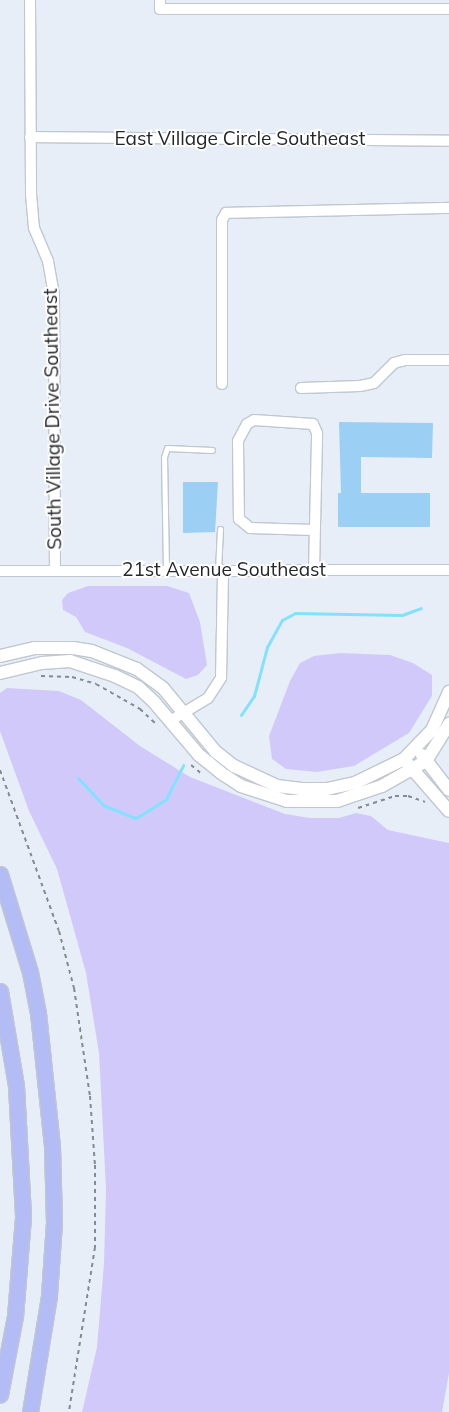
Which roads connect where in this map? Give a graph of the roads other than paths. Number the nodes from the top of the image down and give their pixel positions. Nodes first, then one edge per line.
1 (30, 0) edge
2 (160, 0) edge
3 (449, 9) edge
4 (30, 137) junction
5 (449, 141) edge
6 (449, 208) edge
7 (449, 360) edge
8 (222, 384) dead end
9 (301, 388) dead end
10 (212, 450) dead end
11 (220, 529) dead end
12 (314, 530) junction
13 (55, 570) junction
14 (166, 570) junction
15 (220, 570) junction
16 (314, 570) junction
17 (449, 570) edge
18 (0, 571) edge
19 (0, 656) edge
20 (0, 673) edge
21 (449, 692) edge
22 (184, 713) junction
23 (170, 721) junction
24 (449, 724) edge
25 (417, 749) junction
26 (404, 759) junction
27 (426, 761) junction
28 (413, 770) junction
29 (449, 790) edge
30 (449, 811) edge
31 (0, 874) edge
32 (0, 991) edge
33 (0, 1395) edge
34 (30, 1412) edge

1 - 4 street, South Village Drive Southeast
2 - 3 street
4 - 5 street, East Village Circle Southeast
4 - 13 street, South Village Drive Southeast
6 - 8 street
7 - 9 street
10 - 14 lane
11 - 15 lane
12 - 12 street
12 - 16 street
13 - 14 street, 21st Avenue Southeast
13 - 18 street, 21st Avenue Southeast
14 - 15 street, 21st Avenue Southeast
15 - 16 street, 21st Avenue Southeast
15 - 22 street
16 - 17 street, 21st Avenue Southeast
19 - 22 street
20 - 23 street
21 - 25 street
22 - 23 street
22 - 26 street
23 - 28 street
24 - 27 street
25 - 26 street
25 - 27 street
26 - 28 street
27 - 28 street
27 - 29 street
28 - 30 street
31 - 34 main road
32 - 33 main road

